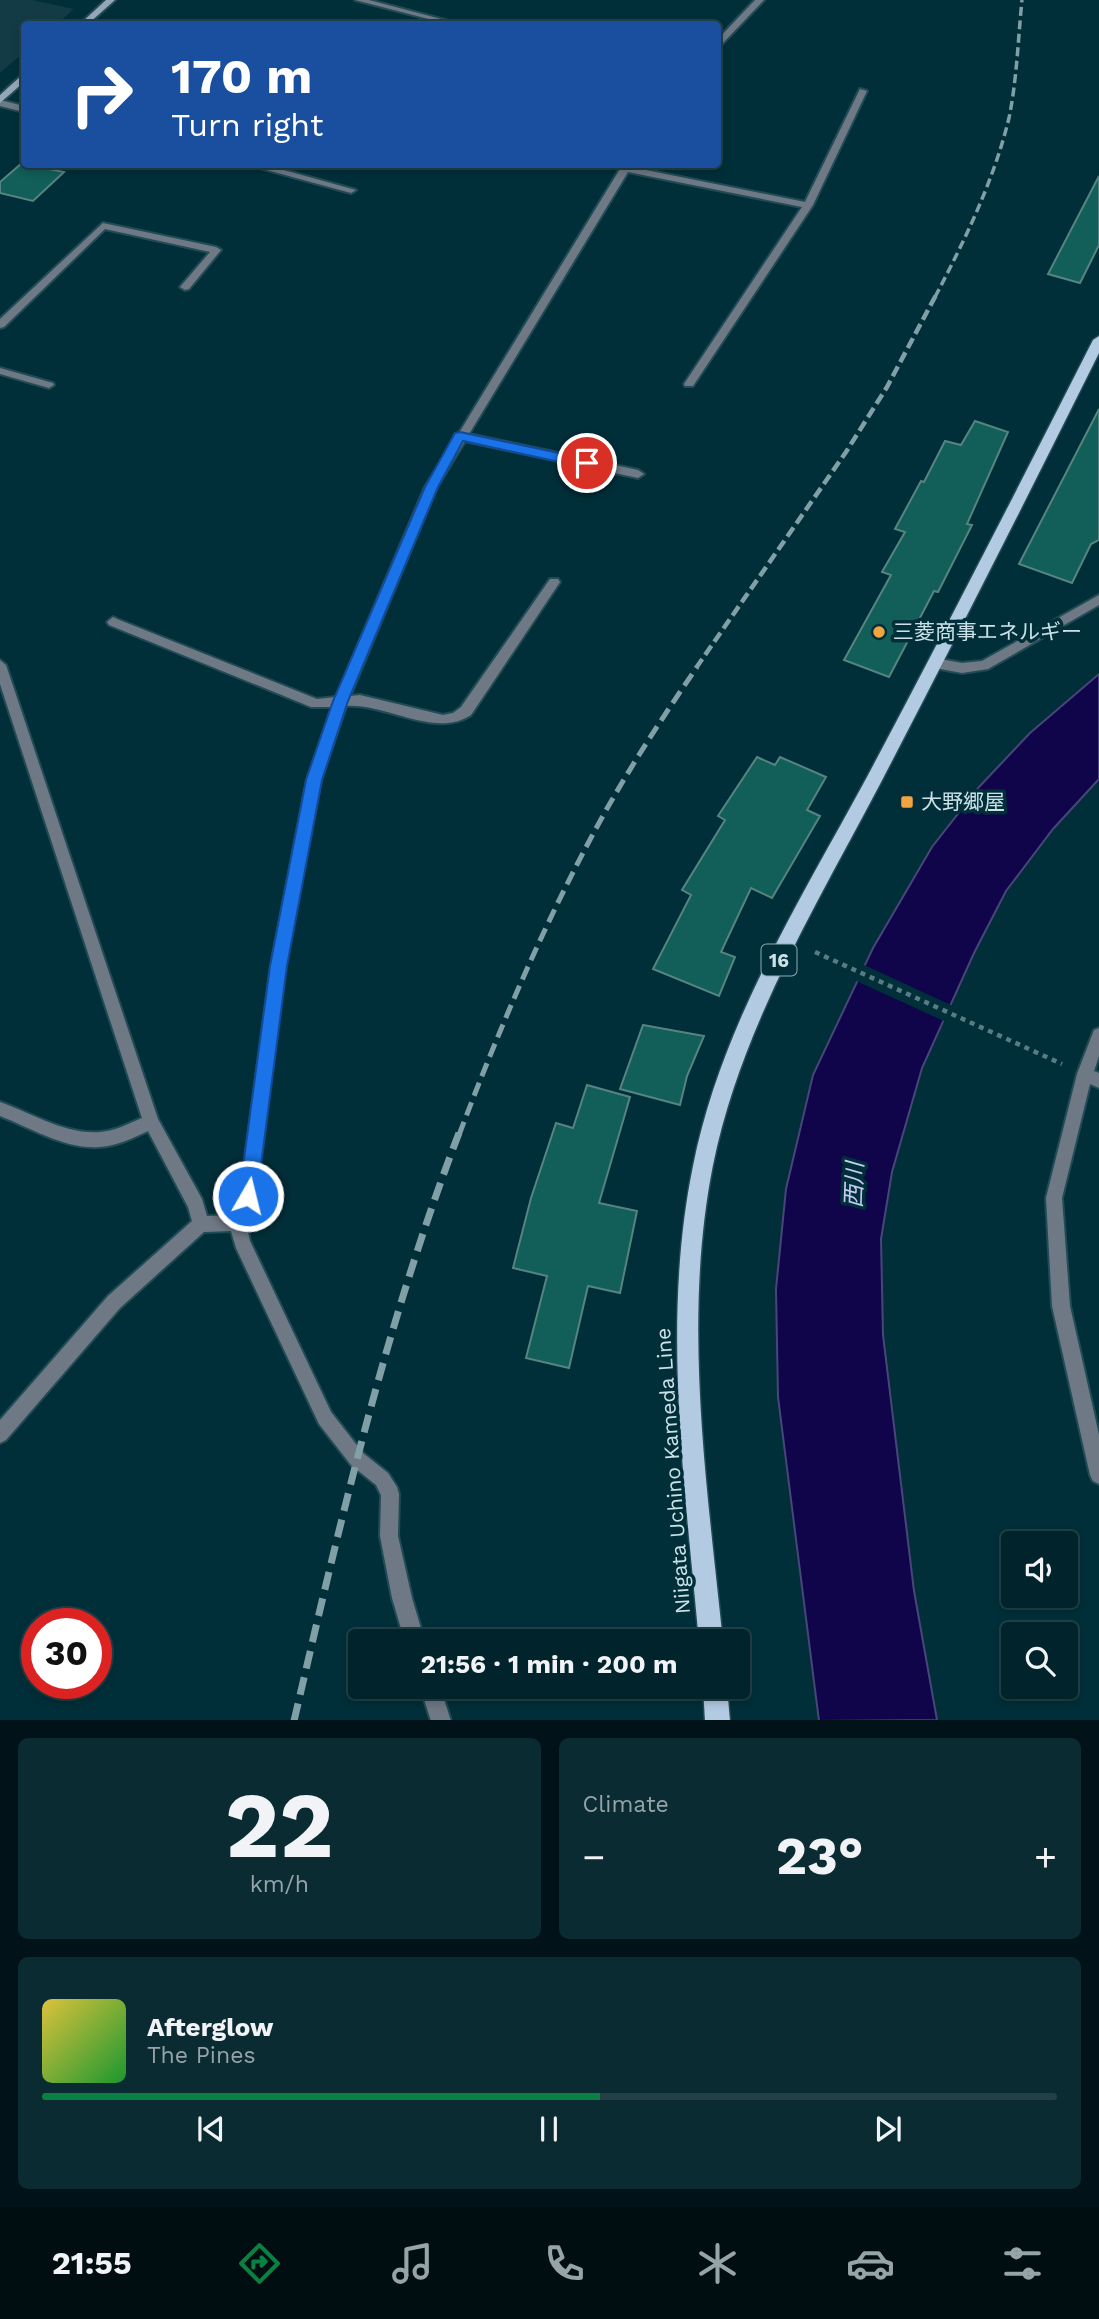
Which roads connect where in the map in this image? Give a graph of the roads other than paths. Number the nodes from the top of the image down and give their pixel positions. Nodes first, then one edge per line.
1 (111, 0) edge
2 (359, 0) edge
3 (760, 0) edge
4 (87, 21) edge
5 (444, 21) edge
6 (721, 40) edge
7 (21, 81) edge
8 (863, 91) dead end
9 (0, 102) edge
10 (21, 108) edge
11 (265, 168) edge
12 (625, 168) edge
13 (631, 168) edge
14 (351, 190) dead end
15 (808, 205) junction
16 (185, 288) dead end
17 (0, 325) edge
18 (1099, 340) edge
19 (0, 371) edge
20 (689, 384) dead end
21 (49, 385) dead end
22 (460, 436) junction
23 (638, 474) dead end
24 (554, 582) dead end
25 (1099, 599) edge
26 (113, 622) dead end
27 (935, 663) junction
28 (0, 665) edge
29 (341, 701) junction
30 (1099, 1035) edge
31 (1092, 1077) edge
32 (0, 1109) edge
33 (151, 1122) junction
34 (238, 1223) junction
35 (201, 1224) junction
36 (0, 1434) edge
37 (1099, 1475) edge
38 (411, 1629) edge
39 (710, 1629) edge
40 (434, 1699) edge
41 (716, 1699) edge
42 (441, 1720) edge
43 (718, 1720) edge

1 - 4 street
2 - 5 street
3 - 6 street
7 - 9 street
8 - 15 street
9 - 10 street
11 - 14 street
12 - 22 street
13 - 15 street
15 - 20 street
16 - 17 street
18 - 27 main road, Niigata Uchino Kameda Line / 16
19 - 21 street
22 - 23 street
22 - 29 street
24 - 29 street
25 - 27 street
26 - 29 street
27 - 39 main road, Niigata Uchino Kameda Line / 16
28 - 33 street
29 - 34 street
30 - 31 street
31 - 37 street
32 - 33 street
33 - 35 street
34 - 35 street
34 - 38 street
35 - 36 street
40 - 42 street
41 - 43 main road

